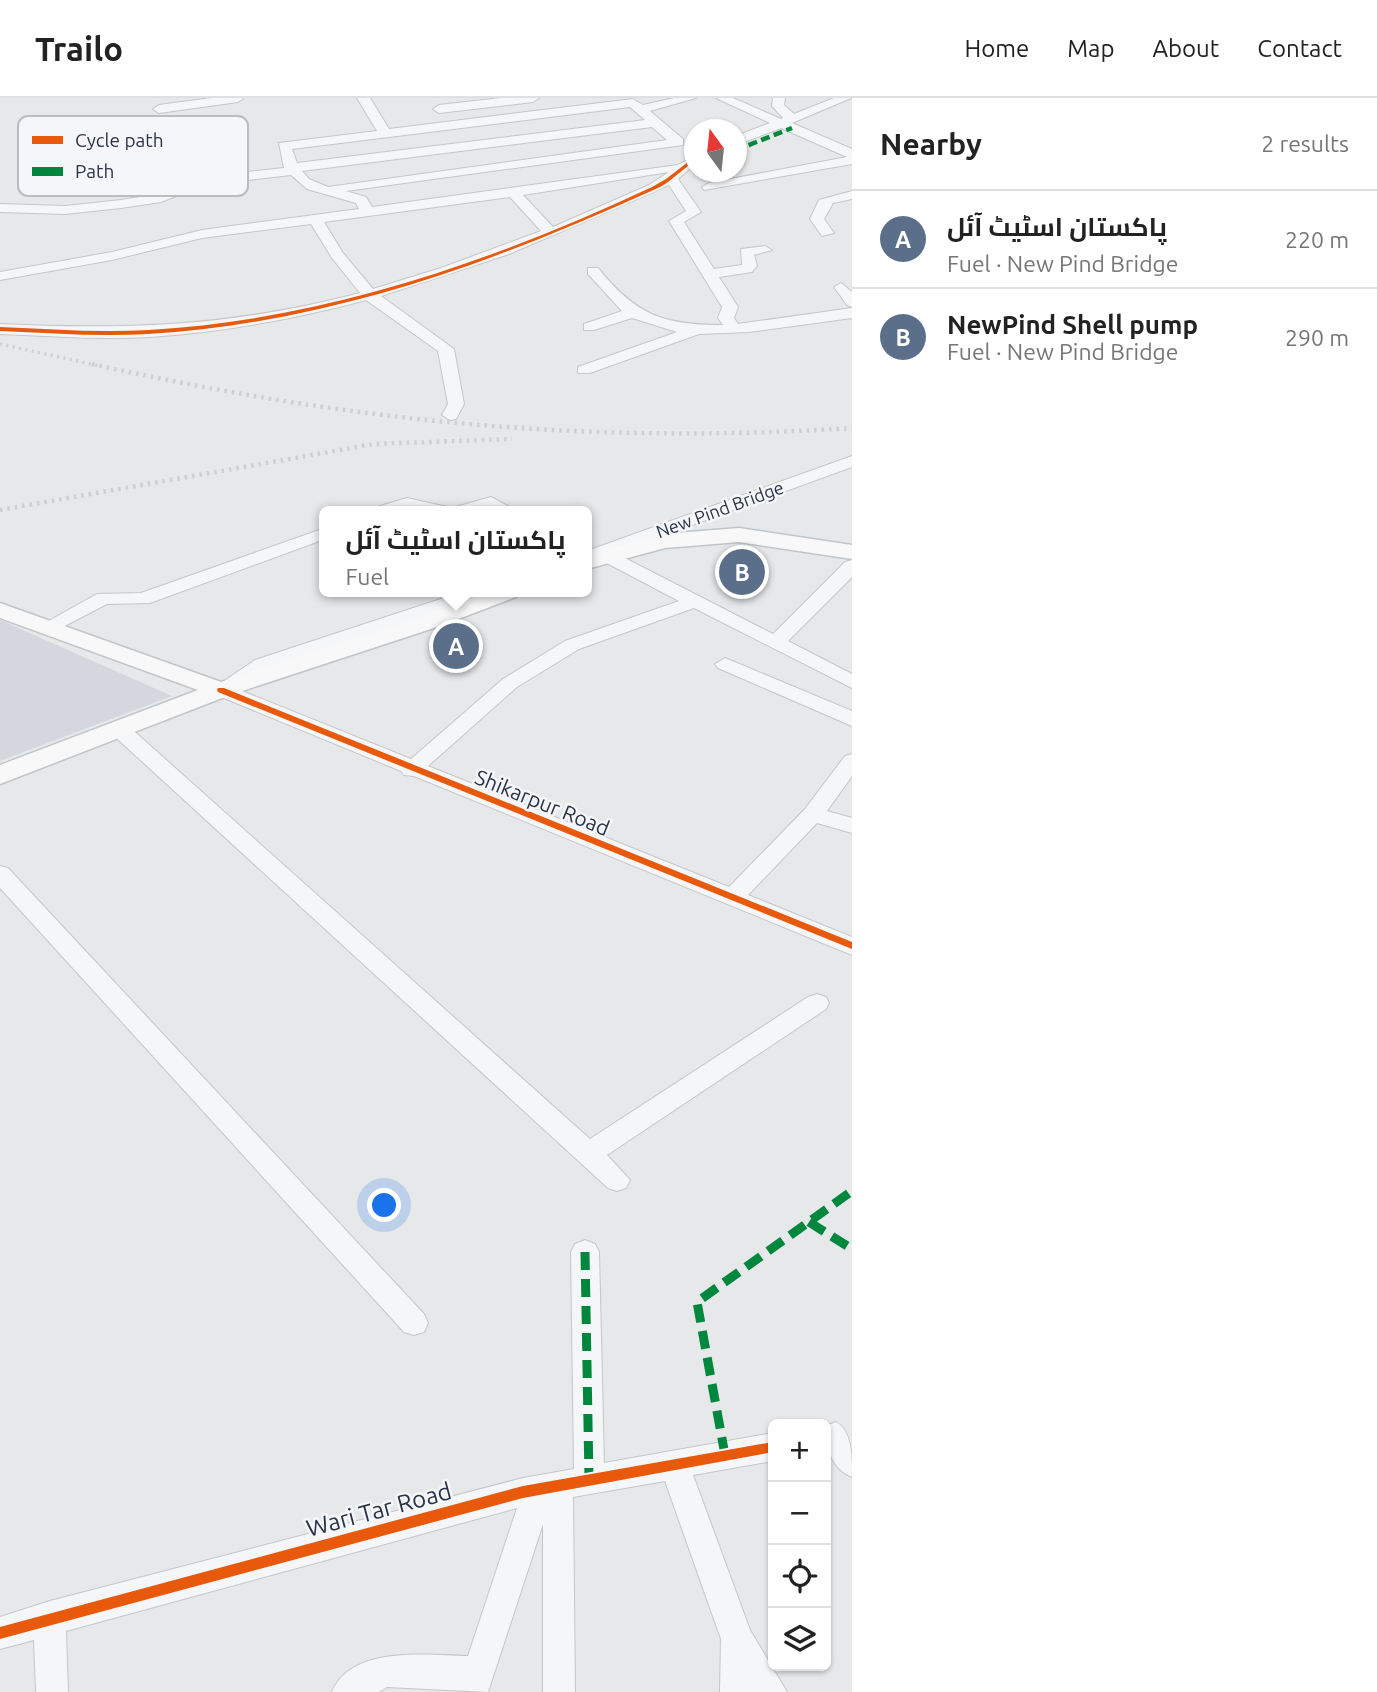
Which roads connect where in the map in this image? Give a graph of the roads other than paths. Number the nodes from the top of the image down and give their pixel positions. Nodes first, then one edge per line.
1 (238, 98) edge
2 (363, 98) edge
3 (533, 98) edge
4 (690, 98) edge
5 (722, 98) edge
6 (779, 98) edge
7 (845, 98) edge
8 (494, 100) edge
9 (159, 109) dead end
10 (439, 109) dead end
11 (643, 109) junction
12 (791, 118) junction
13 (658, 121) junction
14 (777, 122) junction
15 (414, 130) junction
16 (385, 133) junction
17 (543, 135) junction
18 (747, 136) edge
19 (430, 149) junction
20 (852, 152) edge
21 (565, 157) junction
22 (852, 160) edge
23 (682, 168) edge
24 (291, 169) junction
25 (448, 173) junction
26 (248, 175) edge
27 (583, 183) junction
28 (709, 187) dead end
29 (328, 190) junction
30 (514, 193) junction
31 (852, 195) edge
32 (166, 196) edge
33 (0, 208) edge
34 (604, 209) junction
35 (369, 212) junction
36 (316, 219) junction
37 (551, 232) junction
38 (827, 233) dead end
39 (765, 250) dead end
40 (593, 271) dead end
41 (712, 274) junction
42 (0, 276) edge
43 (841, 287) dead end
44 (370, 296) junction
45 (852, 302) edge
46 (634, 312) junction
47 (852, 313) edge
48 (589, 327) dead end
49 (733, 327) junction
50 (0, 329) edge
51 (695, 330) junction
52 (584, 370) dead end
53 (450, 415) dead end
54 (852, 461) edge
55 (398, 506) edge
56 (421, 506) edge
57 (476, 506) edge
58 (499, 506) edge
59 (319, 535) edge
60 (852, 552) edge
61 (593, 558) edge
62 (852, 566) edge
63 (465, 597) edge
64 (495, 597) edge
65 (696, 601) junction
66 (0, 610) edge
67 (46, 628) junction
68 (776, 642) junction
69 (725, 664) dead end
70 (852, 682) edge
71 (220, 690) junction
72 (852, 719) edge
73 (119, 729) junction
74 (852, 761) edge
75 (411, 770) junction
76 (0, 775) edge
77 (813, 814) junction
78 (852, 826) edge
79 (0, 874) edge
80 (732, 898) junction
81 (852, 946) edge
82 (817, 1003) dead end
83 (588, 1154) junction
84 (617, 1180) dead end
85 (585, 1252) dead end
86 (414, 1323) dead end
87 (838, 1436) edge
88 (768, 1448) edge
89 (852, 1463) edge
90 (674, 1464) junction
91 (589, 1480) junction
92 (548, 1488) junction
93 (50, 1617) junction
94 (0, 1633) edge
95 (737, 1639) junction
96 (475, 1682) edge
97 (52, 1692) edge
98 (348, 1692) edge
99 (559, 1692) edge
100 (736, 1692) edge
101 (771, 1692) edge

1 - 9 street
2 - 16 street
3 - 8 street
4 - 11 street
5 - 14 street
6 - 12 street
7 - 12 street
8 - 10 street
11 - 13 street
11 - 15 street
12 - 14 street
13 - 17 street
13 - 21 street
14 - 18 street
14 - 20 street
15 - 16 street
15 - 19 street
16 - 24 street
17 - 19 street
17 - 21 street
19 - 24 street
19 - 25 street
21 - 25 street
21 - 27 street
22 - 28 street
23 - 27 street
23 - 34 street
23 - 41 street
24 - 26 street
24 - 29 street
25 - 29 street
27 - 30 street
27 - 34 street
29 - 35 street
30 - 35 street
30 - 37 street
31 - 38 street
32 - 33 street
34 - 37 street
35 - 36 street
36 - 42 street
36 - 44 street
37 - 44 street
39 - 41 street
40 - 46 street
41 - 49 street
43 - 45 street
44 - 50 street
44 - 53 street
46 - 48 street
46 - 51 street
47 - 49 street
49 - 51 street
51 - 52 street
54 - 61 street, New Pind Bridge
55 - 56 street
57 - 58 street
59 - 67 street
60 - 61 main road
61 - 65 street
62 - 68 street
63 - 71 street
64 - 71 main road
65 - 68 street
65 - 75 street
66 - 67 main road
67 - 71 main road
68 - 70 street
69 - 72 street
71 - 73 main road
71 - 75 street, Shikarpur Road
73 - 76 main road
73 - 83 street
74 - 77 street
75 - 80 street, Shikarpur Road
77 - 78 street
77 - 80 street
79 - 86 street
80 - 81 street, Shikarpur Road
82 - 83 street
83 - 84 street
85 - 91 street
87 - 89 street
88 - 90 street, Wari Tar Road
90 - 91 street, Wari Tar Road
90 - 95 street
91 - 92 street, Wari Tar Road
92 - 93 street, Wari Tar Road
92 - 96 street
92 - 99 street
93 - 94 street, Wari Tar Road
93 - 97 street
95 - 100 street
95 - 101 street
96 - 98 street

